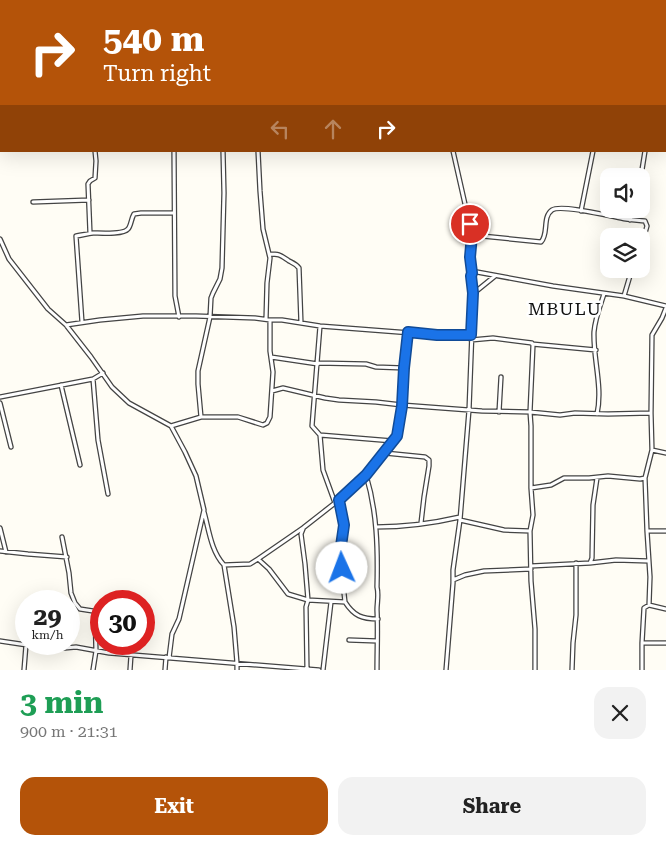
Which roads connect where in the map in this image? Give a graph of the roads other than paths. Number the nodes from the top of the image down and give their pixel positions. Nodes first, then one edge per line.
1 (95, 152) edge
2 (174, 152) edge
3 (223, 152) edge
4 (258, 152) edge
5 (453, 152) edge
6 (593, 152) edge
7 (645, 152) edge
8 (642, 168) edge
9 (89, 200) junction
10 (33, 202) dead end
11 (581, 210) junction
12 (174, 212) junction
13 (630, 220) joint
14 (646, 228) edge
15 (90, 233) junction
16 (472, 235) junction
17 (0, 239) edge
18 (269, 254) junction
19 (472, 273) junction
20 (495, 276) junction
21 (629, 278) edge
22 (473, 293) junction
23 (604, 294) junction
24 (624, 296) junction
25 (666, 307) edge
26 (178, 317) junction
27 (210, 317) junction
28 (266, 320) junction
29 (270, 320) junction
30 (82, 322) junction
31 (301, 323) junction
32 (66, 325) junction
33 (320, 326) junction
34 (408, 332) junction
35 (471, 335) junction
36 (471, 340) junction
37 (532, 344) junction
38 (596, 350) junction
39 (270, 356) junction
40 (318, 363) junction
41 (404, 368) junction
42 (103, 373) junction
43 (501, 377) dead end
44 (93, 379) junction
45 (61, 385) junction
46 (272, 391) junction
47 (314, 395) junction
48 (0, 397) edge
49 (0, 403) edge
50 (402, 406) junction
51 (469, 410) junction
52 (499, 412) junction
53 (530, 412) junction
54 (651, 413) junction
55 (597, 414) junction
56 (201, 417) junction
57 (171, 426) junction
58 (320, 435) junction
59 (394, 441) junction
60 (11, 447) dead end
61 (652, 450) junction
62 (385, 453) junction
63 (666, 453) edge
64 (80, 465) dead end
65 (366, 475) junction
66 (597, 478) junction
67 (645, 478) junction
68 (531, 488) junction
69 (108, 494) dead end
70 (339, 500) junction
71 (335, 503) junction
72 (204, 510) junction
73 (460, 519) junction
74 (421, 523) junction
75 (376, 527) junction
76 (0, 528) edge
77 (303, 528) junction
78 (530, 531) junction
79 (647, 531) junction
80 (666, 531) edge
81 (62, 537) dead end
82 (0, 551) edge
83 (6, 552) junction
84 (67, 557) junction
85 (258, 559) junction
86 (648, 561) junction
87 (576, 563) junction
88 (590, 563) junction
89 (224, 565) junction
90 (531, 567) junction
91 (453, 580) junction
92 (308, 600) junction
93 (331, 602) junction
94 (346, 602) junction
95 (648, 605) junction
96 (666, 609) edge
97 (90, 611) edge
98 (378, 619) junction
99 (349, 640) dead end
100 (0, 641) edge
101 (377, 641) junction
102 (15, 643) edge
103 (642, 643) junction
104 (666, 643) edge
105 (25, 655) edge
106 (95, 655) edge
107 (131, 655) joint
108 (167, 657) junction
109 (237, 663) junction
110 (274, 668) edge
111 (24, 670) edge
112 (93, 670) edge
113 (130, 670) edge
114 (165, 670) edge
115 (237, 670) edge
116 (307, 670) edge
117 (319, 670) edge
118 (323, 670) edge
119 (377, 670) edge
120 (446, 670) edge
121 (535, 670) edge
122 (572, 670) edge
123 (642, 670) edge

1 - 9 street
2 - 12 street
3 - 27 street
4 - 18 street
5 - 16 street
6 - 11 street
7 - 8 street
9 - 10 street
9 - 15 street
11 - 13 street
11 - 16 street
12 - 15 street
12 - 26 street
13 - 14 street
15 - 30 street
16 - 19 street
17 - 32 street
18 - 28 street
18 - 31 street
19 - 20 street
19 - 22 street
20 - 22 street
20 - 23 street
21 - 24 street
22 - 35 street
23 - 24 street
23 - 38 street
24 - 25 street
25 - 54 street
26 - 27 street
26 - 30 street
27 - 28 street
27 - 56 street
28 - 29 street
29 - 31 street
29 - 39 street
30 - 32 street
31 - 33 street
32 - 42 street
33 - 34 street
33 - 40 street
34 - 35 street
34 - 41 street
35 - 36 street
36 - 37 street
36 - 51 street
37 - 38 street
37 - 53 street
38 - 55 street
39 - 40 street
39 - 46 street
40 - 41 street
40 - 47 street
41 - 50 street
42 - 44 street
42 - 57 street
43 - 52 street
44 - 45 street
44 - 69 street
45 - 48 street
45 - 64 street
46 - 47 street
46 - 56 street
47 - 50 street
47 - 58 street
49 - 60 street
50 - 51 street
50 - 59 street
51 - 52 street
51 - 73 street
52 - 53 street
53 - 55 street
53 - 68 street
54 - 55 street
54 - 61 street
56 - 57 street
57 - 72 street
58 - 59 street
58 - 71 street
59 - 62 street
61 - 63 street
61 - 67 street
62 - 65 street
62 - 74 street
65 - 70 street
65 - 75 street
66 - 67 street
66 - 68 street
66 - 88 street
67 - 79 street
68 - 78 street
70 - 71 street
70 - 94 street
71 - 77 street
72 - 89 street
72 - 108 street
73 - 74 street
73 - 78 street
73 - 91 street
74 - 75 street
75 - 98 street
76 - 83 street
77 - 85 street
77 - 92 street
78 - 90 street
79 - 80 street
79 - 86 street
81 - 84 street
82 - 83 street
83 - 84 street
84 - 97 street
85 - 89 street
85 - 92 street
86 - 88 street
86 - 95 street
87 - 88 street
87 - 90 street
87 - 122 street
89 - 109 street
90 - 91 street
90 - 121 street
91 - 120 street
92 - 93 street
92 - 116 street
93 - 94 street
93 - 118 street
94 - 98 street
95 - 96 street
95 - 103 street
98 - 101 street
99 - 101 street
100 - 102 street
101 - 119 street
103 - 104 street
103 - 123 street
105 - 111 street
106 - 112 street
107 - 108 street
107 - 113 street
108 - 109 street
108 - 114 street
109 - 110 street
109 - 115 street
110 - 116 street
116 - 117 street

